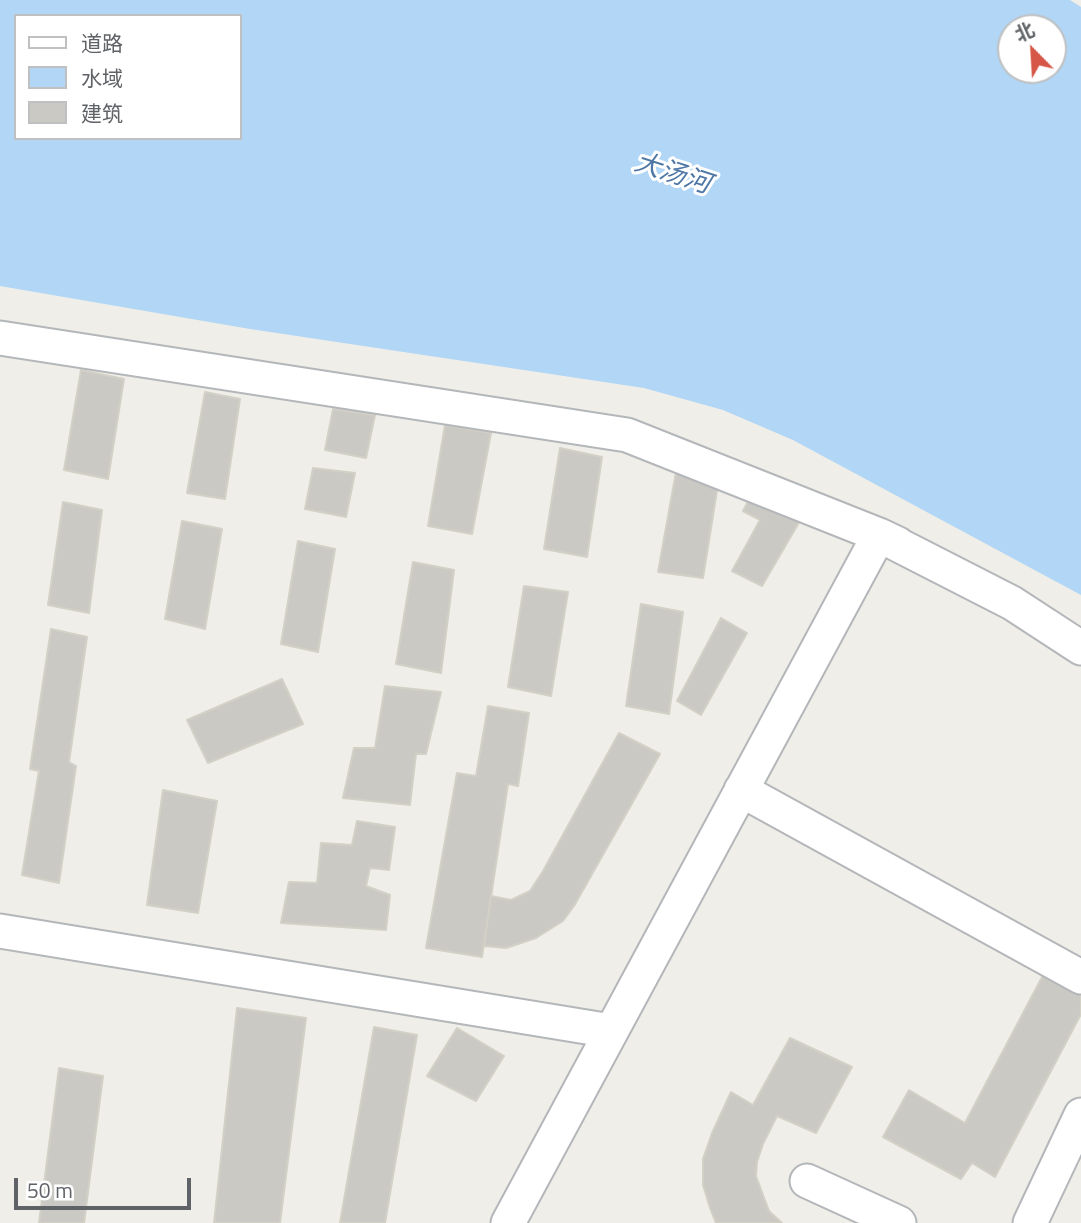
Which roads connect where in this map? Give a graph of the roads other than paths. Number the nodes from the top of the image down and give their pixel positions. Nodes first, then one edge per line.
1 (0, 338) edge
2 (879, 535) junction
3 (1081, 648) edge
4 (741, 790) junction
5 (0, 931) edge
6 (1081, 977) edge
7 (611, 1031) junction
8 (1081, 1115) edge
9 (807, 1181) dead end
10 (508, 1223) edge
11 (899, 1223) edge
12 (1030, 1223) edge

1 - 2 street
2 - 3 street
2 - 4 street
4 - 6 street
4 - 7 street
5 - 7 street
7 - 10 street
8 - 12 street
9 - 11 street

